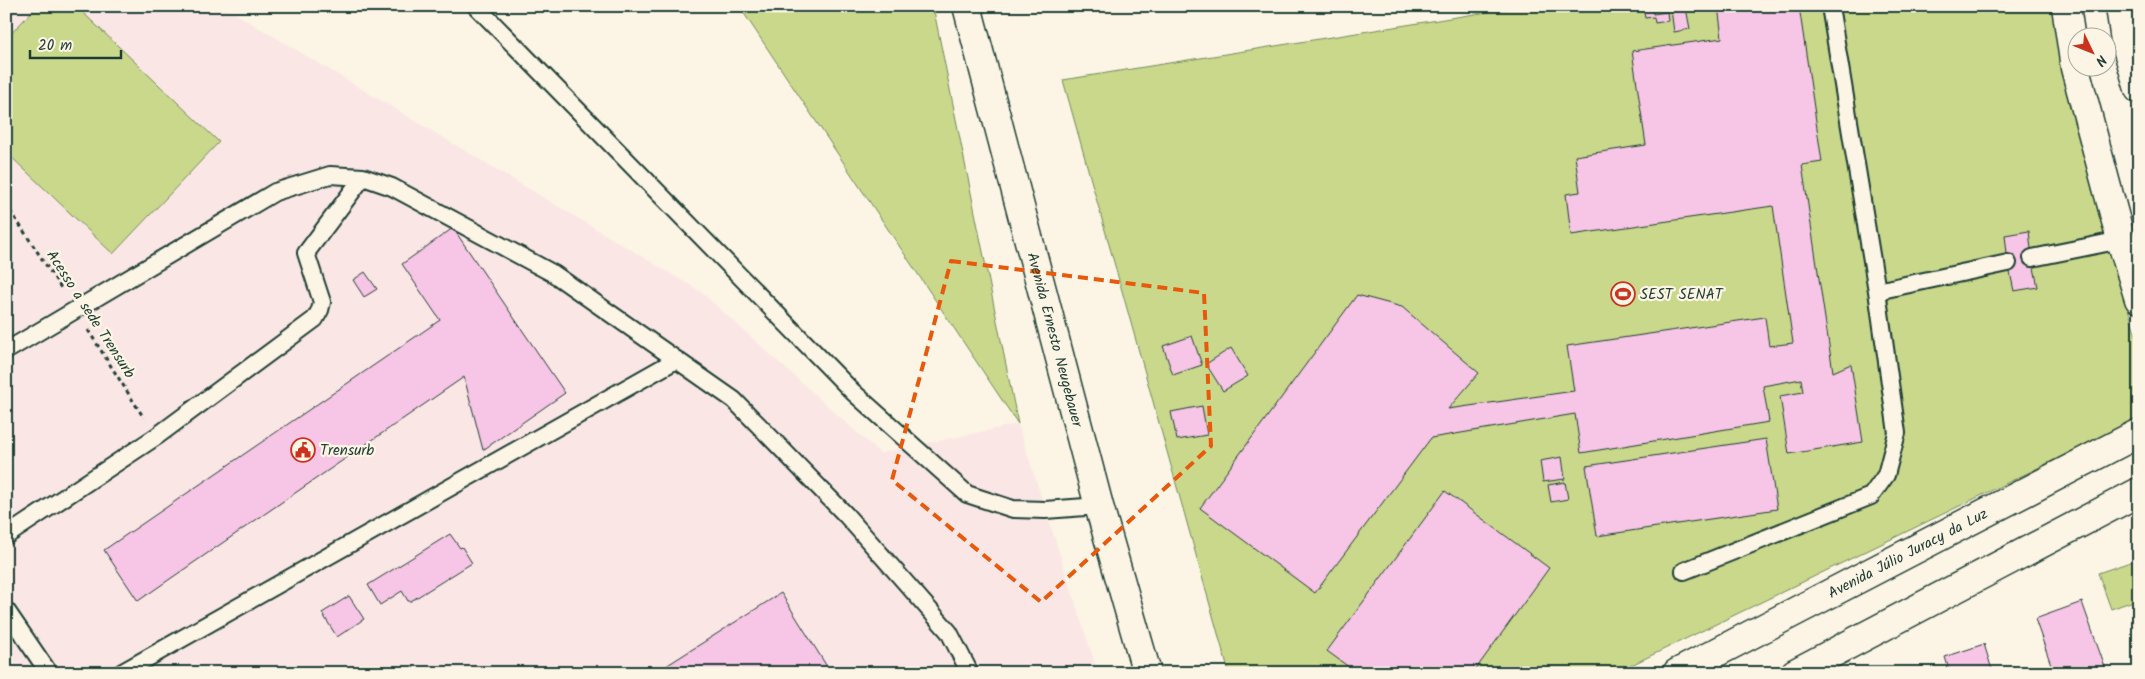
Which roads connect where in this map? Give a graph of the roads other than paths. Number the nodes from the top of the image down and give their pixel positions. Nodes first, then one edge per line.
1 (476, 6) edge
2 (968, 6) edge
3 (1830, 6) edge
4 (2066, 6) edge
5 (2120, 6) edge
6 (2139, 89) edge
7 (363, 177) junction
8 (2121, 240) junction
9 (2032, 258) dead end
10 (2008, 263) dead end
11 (1877, 291) junction
12 (2139, 299) edge
13 (6, 350) edge
14 (676, 360) junction
15 (2139, 433) edge
16 (2139, 492) edge
17 (1098, 506) junction
18 (6, 536) edge
19 (1684, 571) dead end
20 (6, 610) edge
21 (49, 673) edge
22 (121, 673) edge
23 (970, 673) edge
24 (1147, 673) edge
25 (1677, 673) edge
26 (1795, 673) edge

1 - 17 lane
2 - 17 street, Avenida Ernesto Neugebauer
3 - 11 lane
4 - 8 street
5 - 6 street
7 - 13 lane
7 - 14 lane
7 - 18 lane
8 - 9 lane
8 - 12 street
10 - 11 lane
11 - 19 lane
14 - 22 lane
14 - 23 lane
15 - 25 street, Avenida Júlio Juracy da Luz
16 - 26 street
17 - 24 street, Avenida Ernesto Neugebauer
20 - 21 lane

